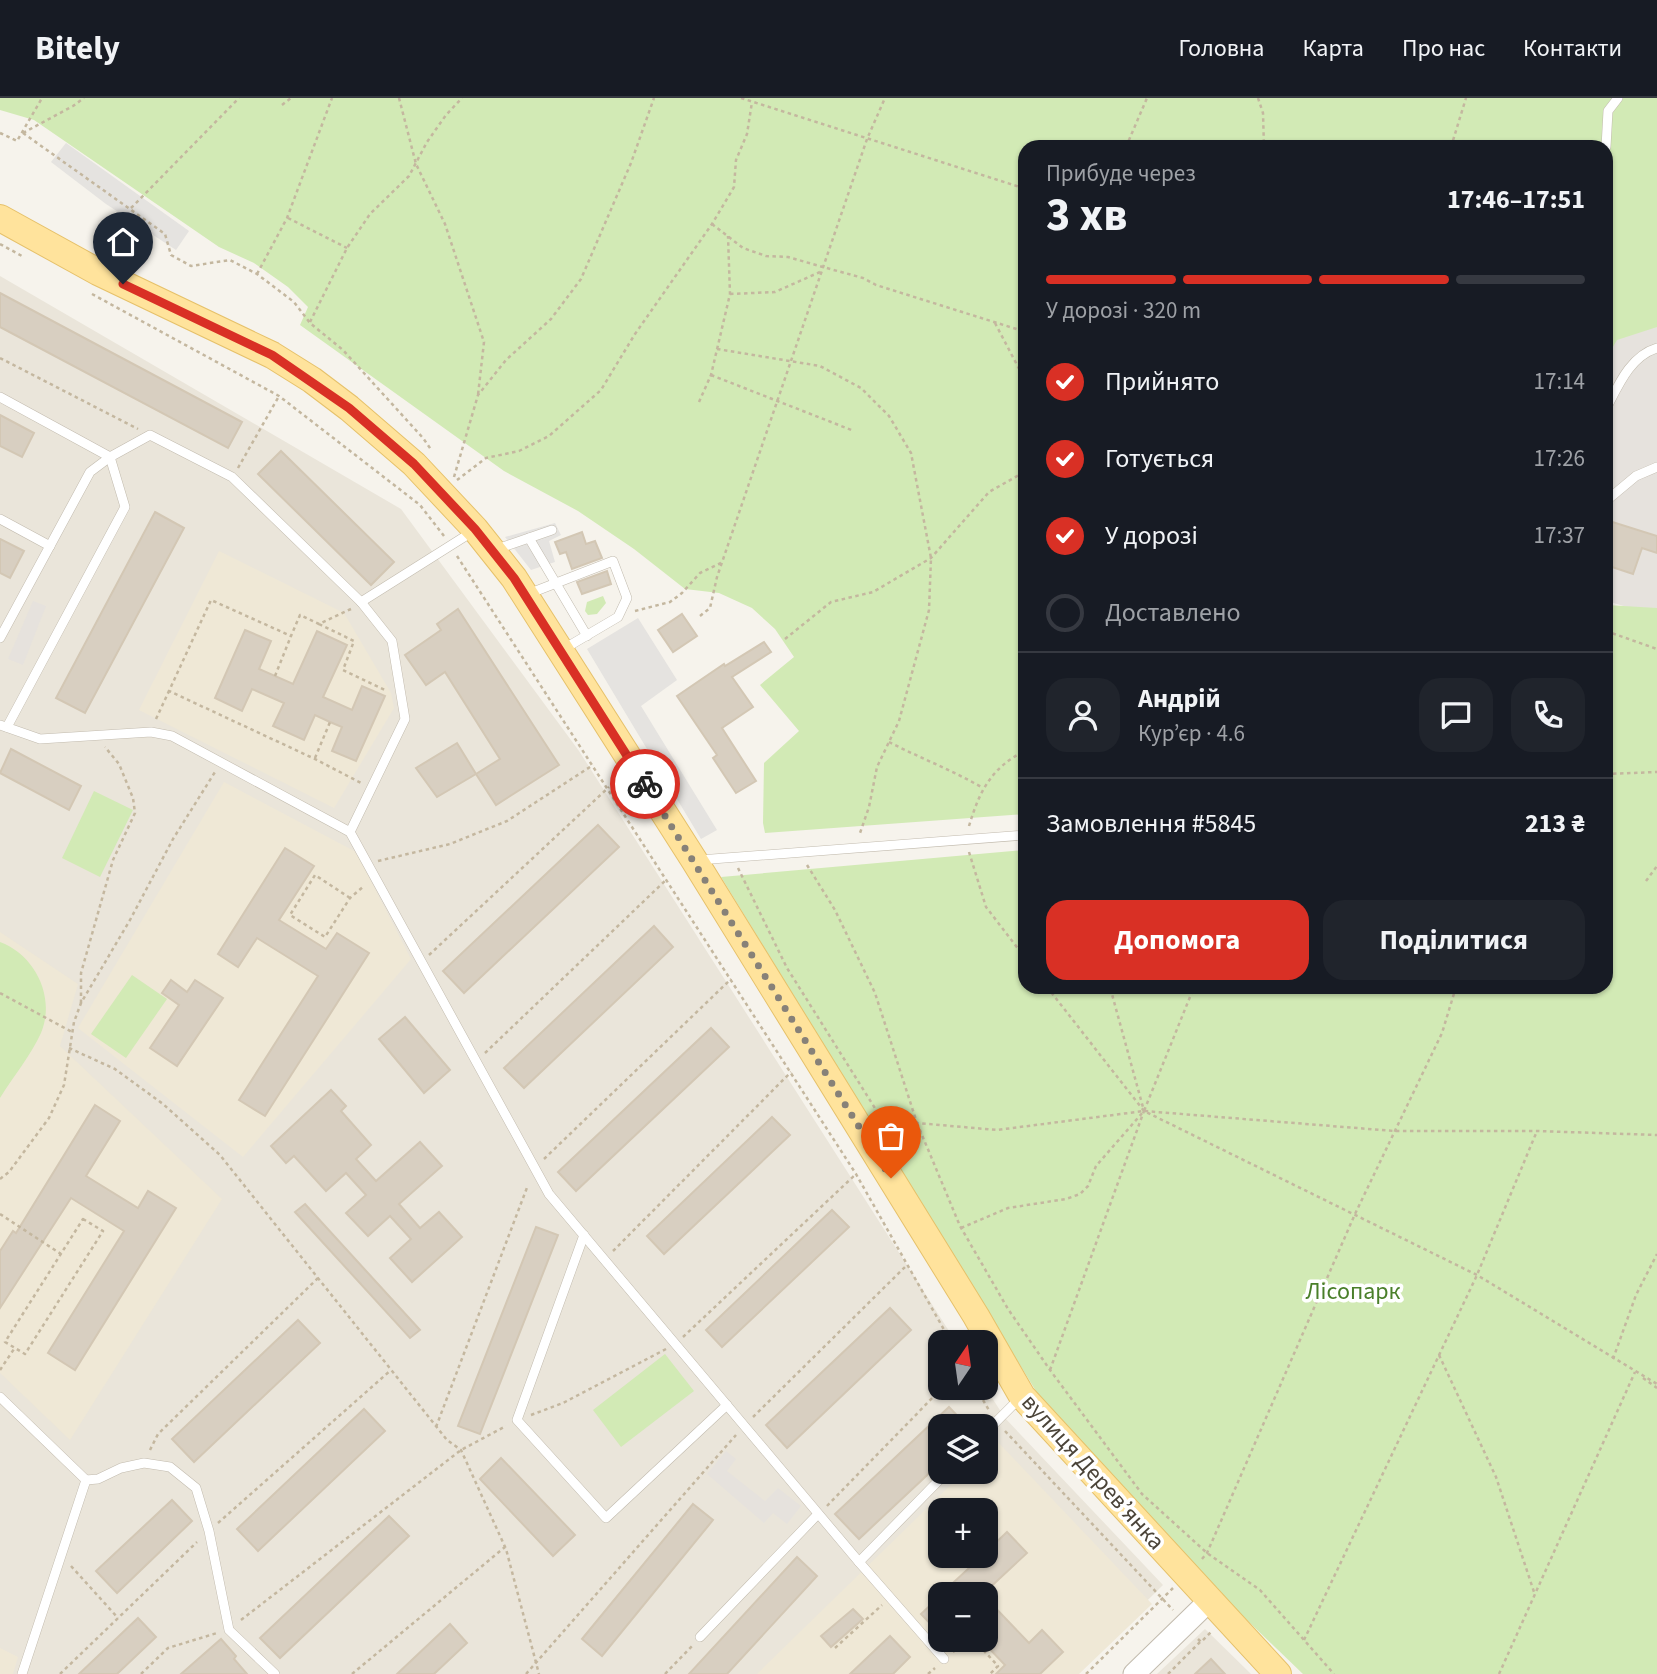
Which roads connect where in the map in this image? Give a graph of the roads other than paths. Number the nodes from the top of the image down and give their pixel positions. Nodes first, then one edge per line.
1 (1618, 98) edge
2 (1606, 140) edge
3 (0, 218) edge
4 (1657, 348) edge
5 (1613, 396) edge
6 (0, 397) edge
7 (110, 457) junction
8 (1657, 467) edge
9 (1613, 495) edge
10 (0, 519) edge
11 (475, 529) junction
12 (552, 530) dead end
13 (529, 538) junction
14 (50, 546) junction
15 (492, 551) junction
16 (555, 584) junction
17 (526, 596) junction
18 (361, 602) junction
19 (587, 636) junction
20 (0, 638) edge
21 (561, 651) junction
22 (4, 726) edge
23 (351, 832) junction
24 (1018, 836) edge
25 (694, 860) junction
26 (584, 1235) junction
27 (1022, 1396) junction
28 (0, 1397) edge
29 (727, 1405) junction
30 (998, 1420) edge
31 (86, 1480) junction
32 (935, 1484) edge
33 (818, 1514) junction
34 (859, 1562) junction
35 (1209, 1601) junction
36 (700, 1637) road end
37 (944, 1659) road end
38 (22, 1674) edge
39 (275, 1674) edge
40 (1134, 1674) edge
41 (1278, 1674) edge

1 - 2 lane
3 - 11 main road, вулиця Дерев’янка
4 - 5 lane
6 - 7 lane
7 - 14 lane
7 - 18 lane
7 - 22 lane
8 - 9 lane
10 - 14 lane
11 - 15 main road, вулиця Дерев’янка
11 - 18 lane
12 - 13 lane
13 - 15 lane
13 - 16 lane
14 - 20 lane
15 - 17 main road, вулиця Дерев’янка
16 - 17 lane
16 - 19 lane
16 - 19 lane
17 - 21 main road, вулиця Дерев’янка
18 - 23 lane
19 - 21 lane
21 - 25 main road, вулиця Дерев’янка
22 - 23 lane
23 - 26 lane
24 - 25 lane
25 - 27 main road, вулиця Дерев’янка
26 - 29 lane
26 - 29 lane
27 - 30 lane
27 - 35 main road, вулиця Дерев’янка
28 - 31 lane
29 - 33 lane
31 - 38 lane
31 - 39 lane
32 - 34 lane
33 - 34 lane
33 - 36 lane
34 - 37 lane
35 - 40 street
35 - 41 main road, вулиця Дерев’янка

